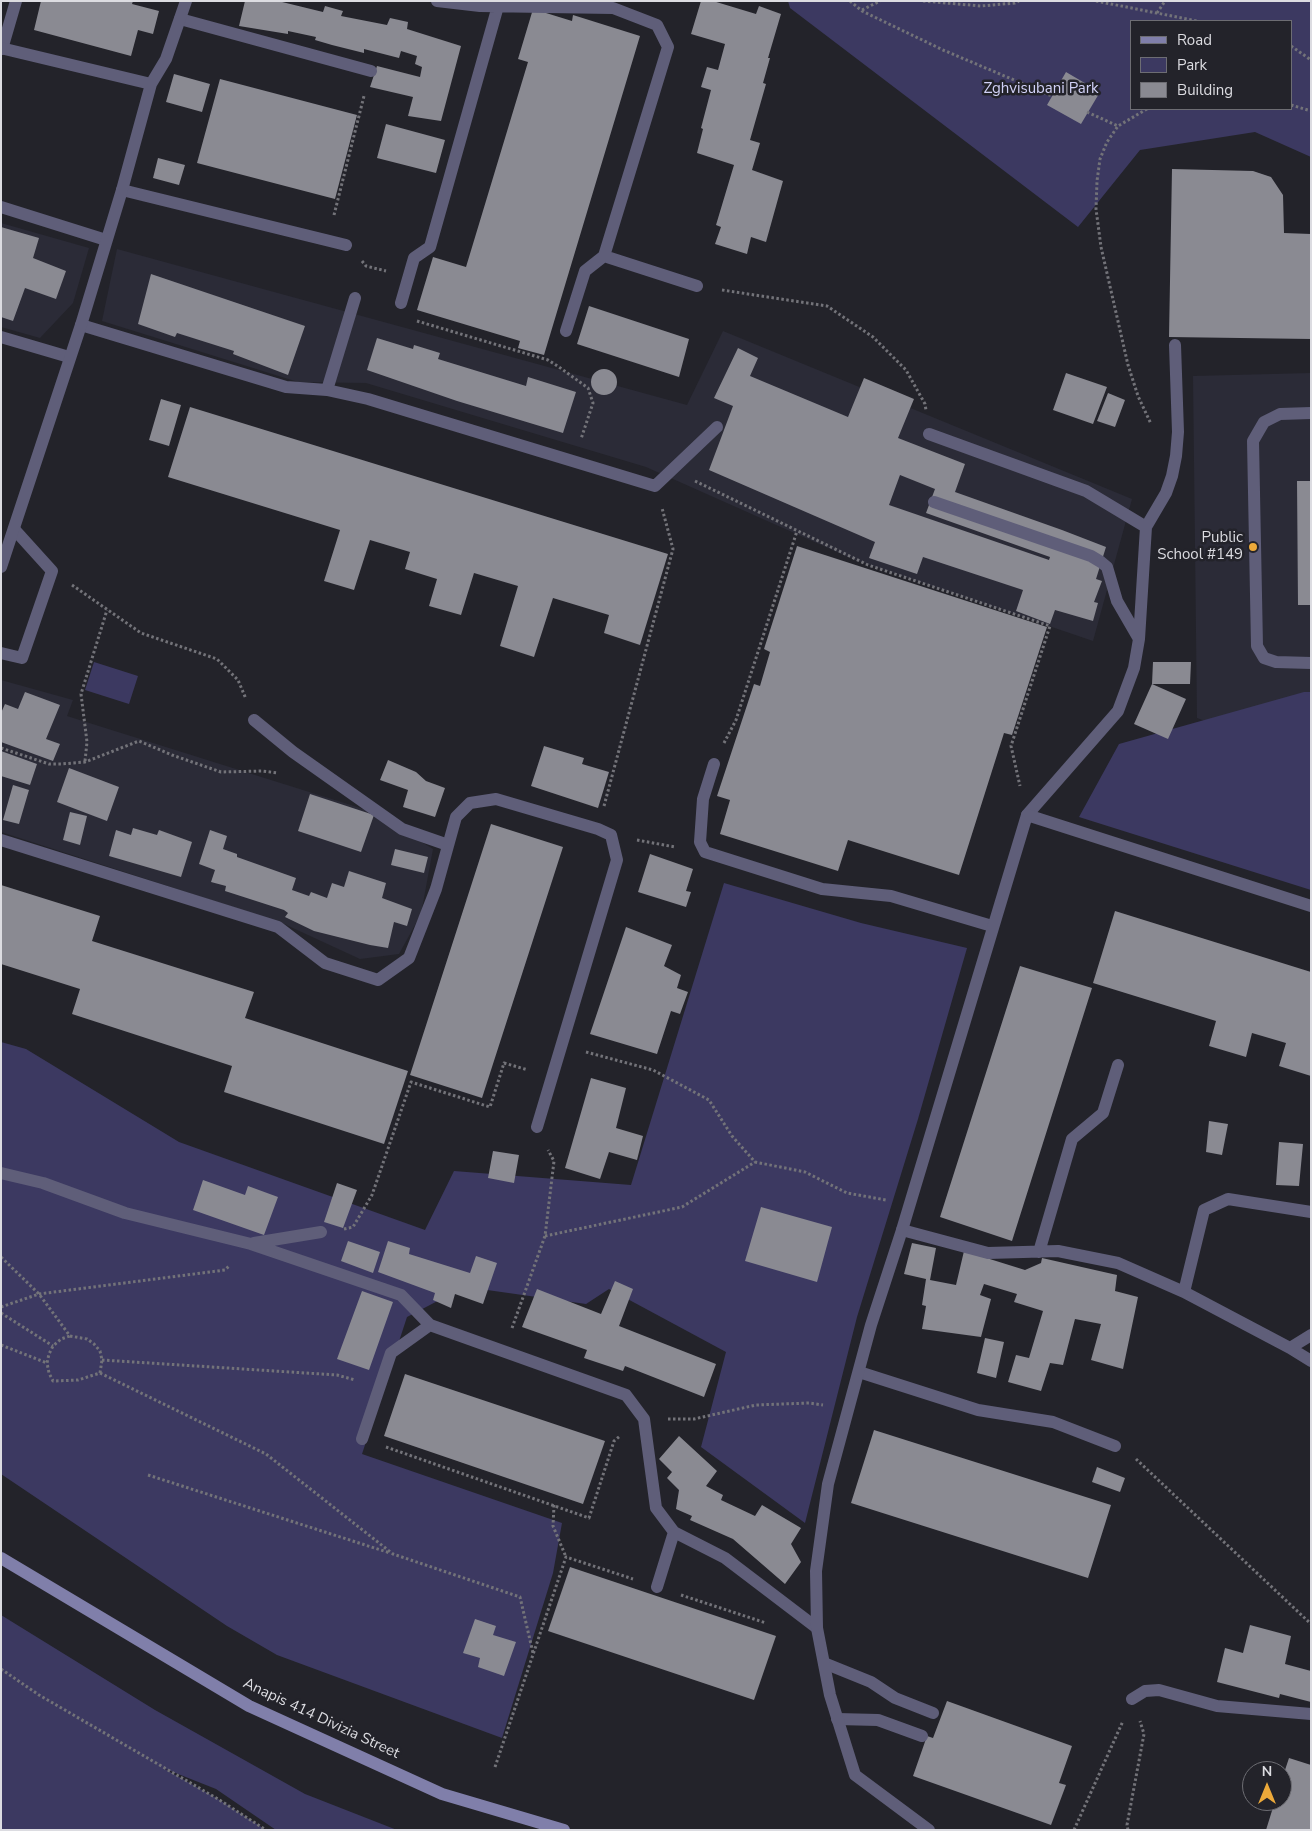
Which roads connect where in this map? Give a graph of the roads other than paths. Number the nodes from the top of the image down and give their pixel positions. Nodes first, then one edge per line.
1 (16, 1) edge
2 (186, 1) edge
3 (437, 1) edge
4 (498, 6) junction
5 (180, 19) junction
6 (2, 48) edge
7 (371, 71) road end
8 (151, 84) junction
9 (122, 190) junction
10 (1, 207) edge
11 (106, 240) junction
12 (346, 244) dead end
13 (604, 256) junction
14 (696, 286) road end
15 (355, 298) dead end
16 (401, 303) road end
17 (81, 325) junction
18 (566, 331) dead end
19 (1, 337) edge
20 (1175, 344) dead end
21 (70, 357) junction
22 (328, 390) junction
23 (1311, 413) edge
24 (717, 427) dead end
25 (929, 434) road end
26 (934, 502) dead end
27 (1146, 527) junction
28 (14, 528) junction
29 (1, 567) edge
30 (1139, 639) junction
31 (1, 653) edge
32 (1311, 663) edge
33 (254, 720) road end
34 (714, 764) road end
35 (1027, 815) junction
36 (1, 840) edge
37 (448, 845) junction
38 (1311, 906) edge
39 (992, 926) junction
40 (1118, 1065) dead end
41 (536, 1127) dead end
42 (1, 1173) edge
43 (1311, 1212) edge
44 (902, 1230) junction
45 (321, 1232) dead end
46 (251, 1244) junction
47 (1039, 1252) junction
48 (1184, 1292) junction
49 (430, 1324) junction
50 (1311, 1335) edge
51 (1290, 1348) junction
52 (1311, 1361) edge
53 (859, 1372) junction
54 (362, 1439) road end
55 (1114, 1446) road end
56 (674, 1532) junction
57 (1, 1558) edge
58 (657, 1587) road end
59 (817, 1628) junction
60 (824, 1663) junction
61 (1132, 1699) road end
62 (933, 1713) dead end
63 (1311, 1714) edge
64 (837, 1719) junction
65 (922, 1736) dead end
66 (564, 1830) edge
67 (929, 1830) edge

1 - 6 street
2 - 5 street
3 - 4 street
4 - 13 street
4 - 16 street
5 - 7 street
5 - 8 street
6 - 8 street
8 - 9 street
9 - 11 street
9 - 12 street
10 - 11 street
11 - 17 street
13 - 14 street
13 - 18 street
15 - 22 street
17 - 21 street
17 - 22 street
19 - 21 street
20 - 27 street
21 - 28 street
22 - 24 street
23 - 32 street
25 - 27 street
26 - 30 street
27 - 30 street
28 - 29 street
28 - 31 street
30 - 35 street
33 - 37 street
34 - 39 street
35 - 38 street
35 - 39 street
36 - 37 street
37 - 41 street
39 - 44 street
40 - 47 street
42 - 46 street
43 - 48 street
44 - 47 street
44 - 53 street
45 - 46 street
46 - 49 street
47 - 48 street
48 - 51 street
49 - 54 street
49 - 56 street
50 - 51 street
51 - 52 street
53 - 55 street
53 - 59 street
56 - 58 street
56 - 59 street
57 - 66 main road, Anapis 414 Divizia Street
59 - 60 street
60 - 62 street
60 - 64 street
61 - 63 street
64 - 65 street
64 - 67 street

